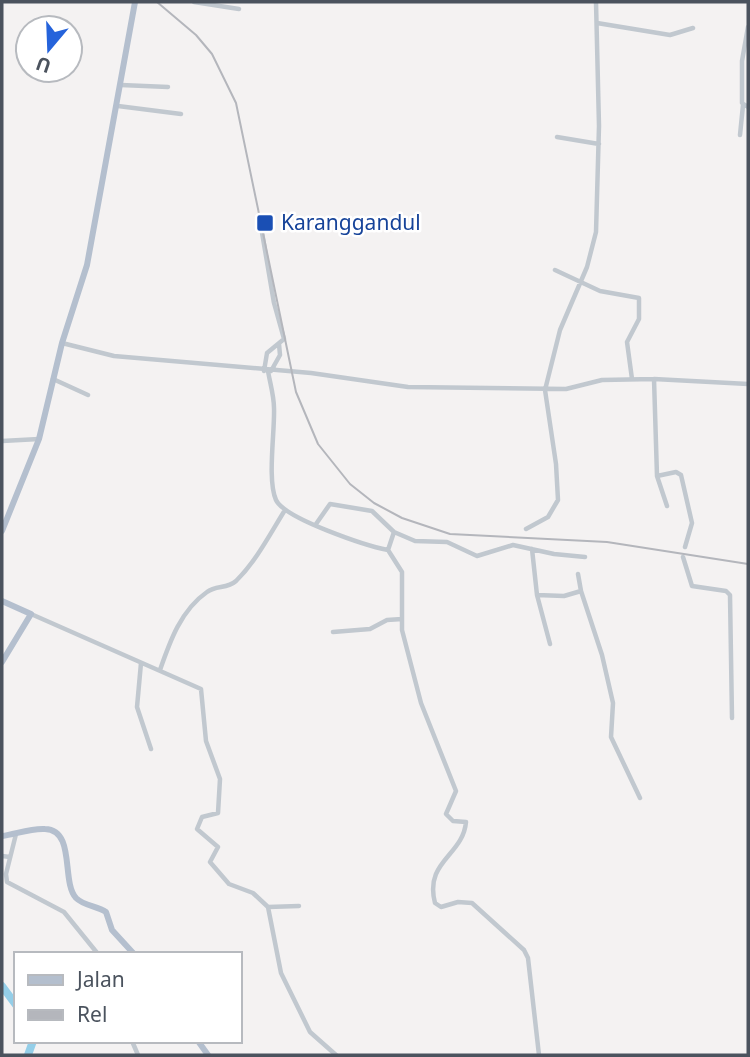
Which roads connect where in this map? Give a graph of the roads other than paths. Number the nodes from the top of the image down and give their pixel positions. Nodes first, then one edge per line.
1 (135, 2) edge
2 (187, 2) edge
3 (194, 2) edge
4 (596, 2) edge
5 (239, 9) dead end
6 (597, 23) junction
7 (748, 27) edge
8 (693, 29) dead end
9 (745, 61) edge
10 (121, 85) junction
11 (168, 87) dead end
12 (118, 106) junction
13 (746, 106) edge
14 (181, 114) dead end
15 (740, 135) dead end
16 (557, 137) dead end
17 (599, 144) junction
18 (259, 215) dead end
19 (555, 270) dead end
20 (580, 282) junction
21 (62, 343) junction
22 (279, 344) junction
23 (268, 371) junction
24 (52, 379) junction
25 (632, 379) junction
26 (654, 379) junction
27 (748, 384) edge
28 (545, 390) junction
29 (88, 395) dead end
30 (39, 439) junction
31 (2, 440) edge
32 (657, 475) junction
33 (667, 506) dead end
34 (285, 510) junction
35 (316, 524) junction
36 (526, 529) dead end
37 (2, 531) edge
38 (394, 532) junction
39 (685, 547) dead end
40 (532, 549) junction
41 (388, 550) junction
42 (585, 557) dead end
43 (683, 557) dead end
44 (578, 574) dead end
45 (581, 591) junction
46 (537, 595) junction
47 (2, 601) edge
48 (31, 614) junction
49 (402, 619) junction
50 (334, 632) dead end
51 (550, 644) dead end
52 (2, 662) edge
53 (141, 663) junction
54 (160, 670) junction
55 (732, 718) dead end
56 (151, 749) dead end
57 (640, 798) dead end
58 (16, 834) junction
59 (2, 836) edge
60 (2, 856) edge
61 (10, 857) junction
62 (299, 906) dead end
63 (268, 907) junction
64 (96, 952) edge
65 (132, 952) edge
66 (336, 1055) edge
67 (539, 1055) edge

1 - 10 main road
2 - 3 street
3 - 5 street
4 - 6 street
6 - 8 street
6 - 17 street
7 - 9 street
9 - 13 street
10 - 11 street
10 - 12 main road
12 - 14 street
12 - 21 main road
13 - 15 street
16 - 17 street
17 - 20 street
18 - 22 street
19 - 20 street
20 - 25 street
20 - 28 street
21 - 23 street
21 - 24 main road
22 - 23 street
22 - 23 street
23 - 28 street
23 - 34 street
24 - 29 street
24 - 30 main road
25 - 26 street
25 - 28 street
26 - 27 street
26 - 32 street
28 - 36 street
30 - 31 street
30 - 37 main road
32 - 33 street
32 - 39 street
34 - 35 street
34 - 54 street
35 - 38 street
35 - 41 street
38 - 40 street
38 - 41 street
40 - 42 street
40 - 46 street
41 - 49 street
43 - 55 street
44 - 45 street
45 - 46 street
45 - 57 street
46 - 51 street
47 - 48 main road
48 - 52 main road
48 - 53 street
49 - 50 street
49 - 67 street
53 - 54 street
53 - 56 street
54 - 63 street
58 - 59 main road
58 - 61 street
58 - 65 main road
60 - 61 street
61 - 64 street
62 - 63 street
63 - 66 street

